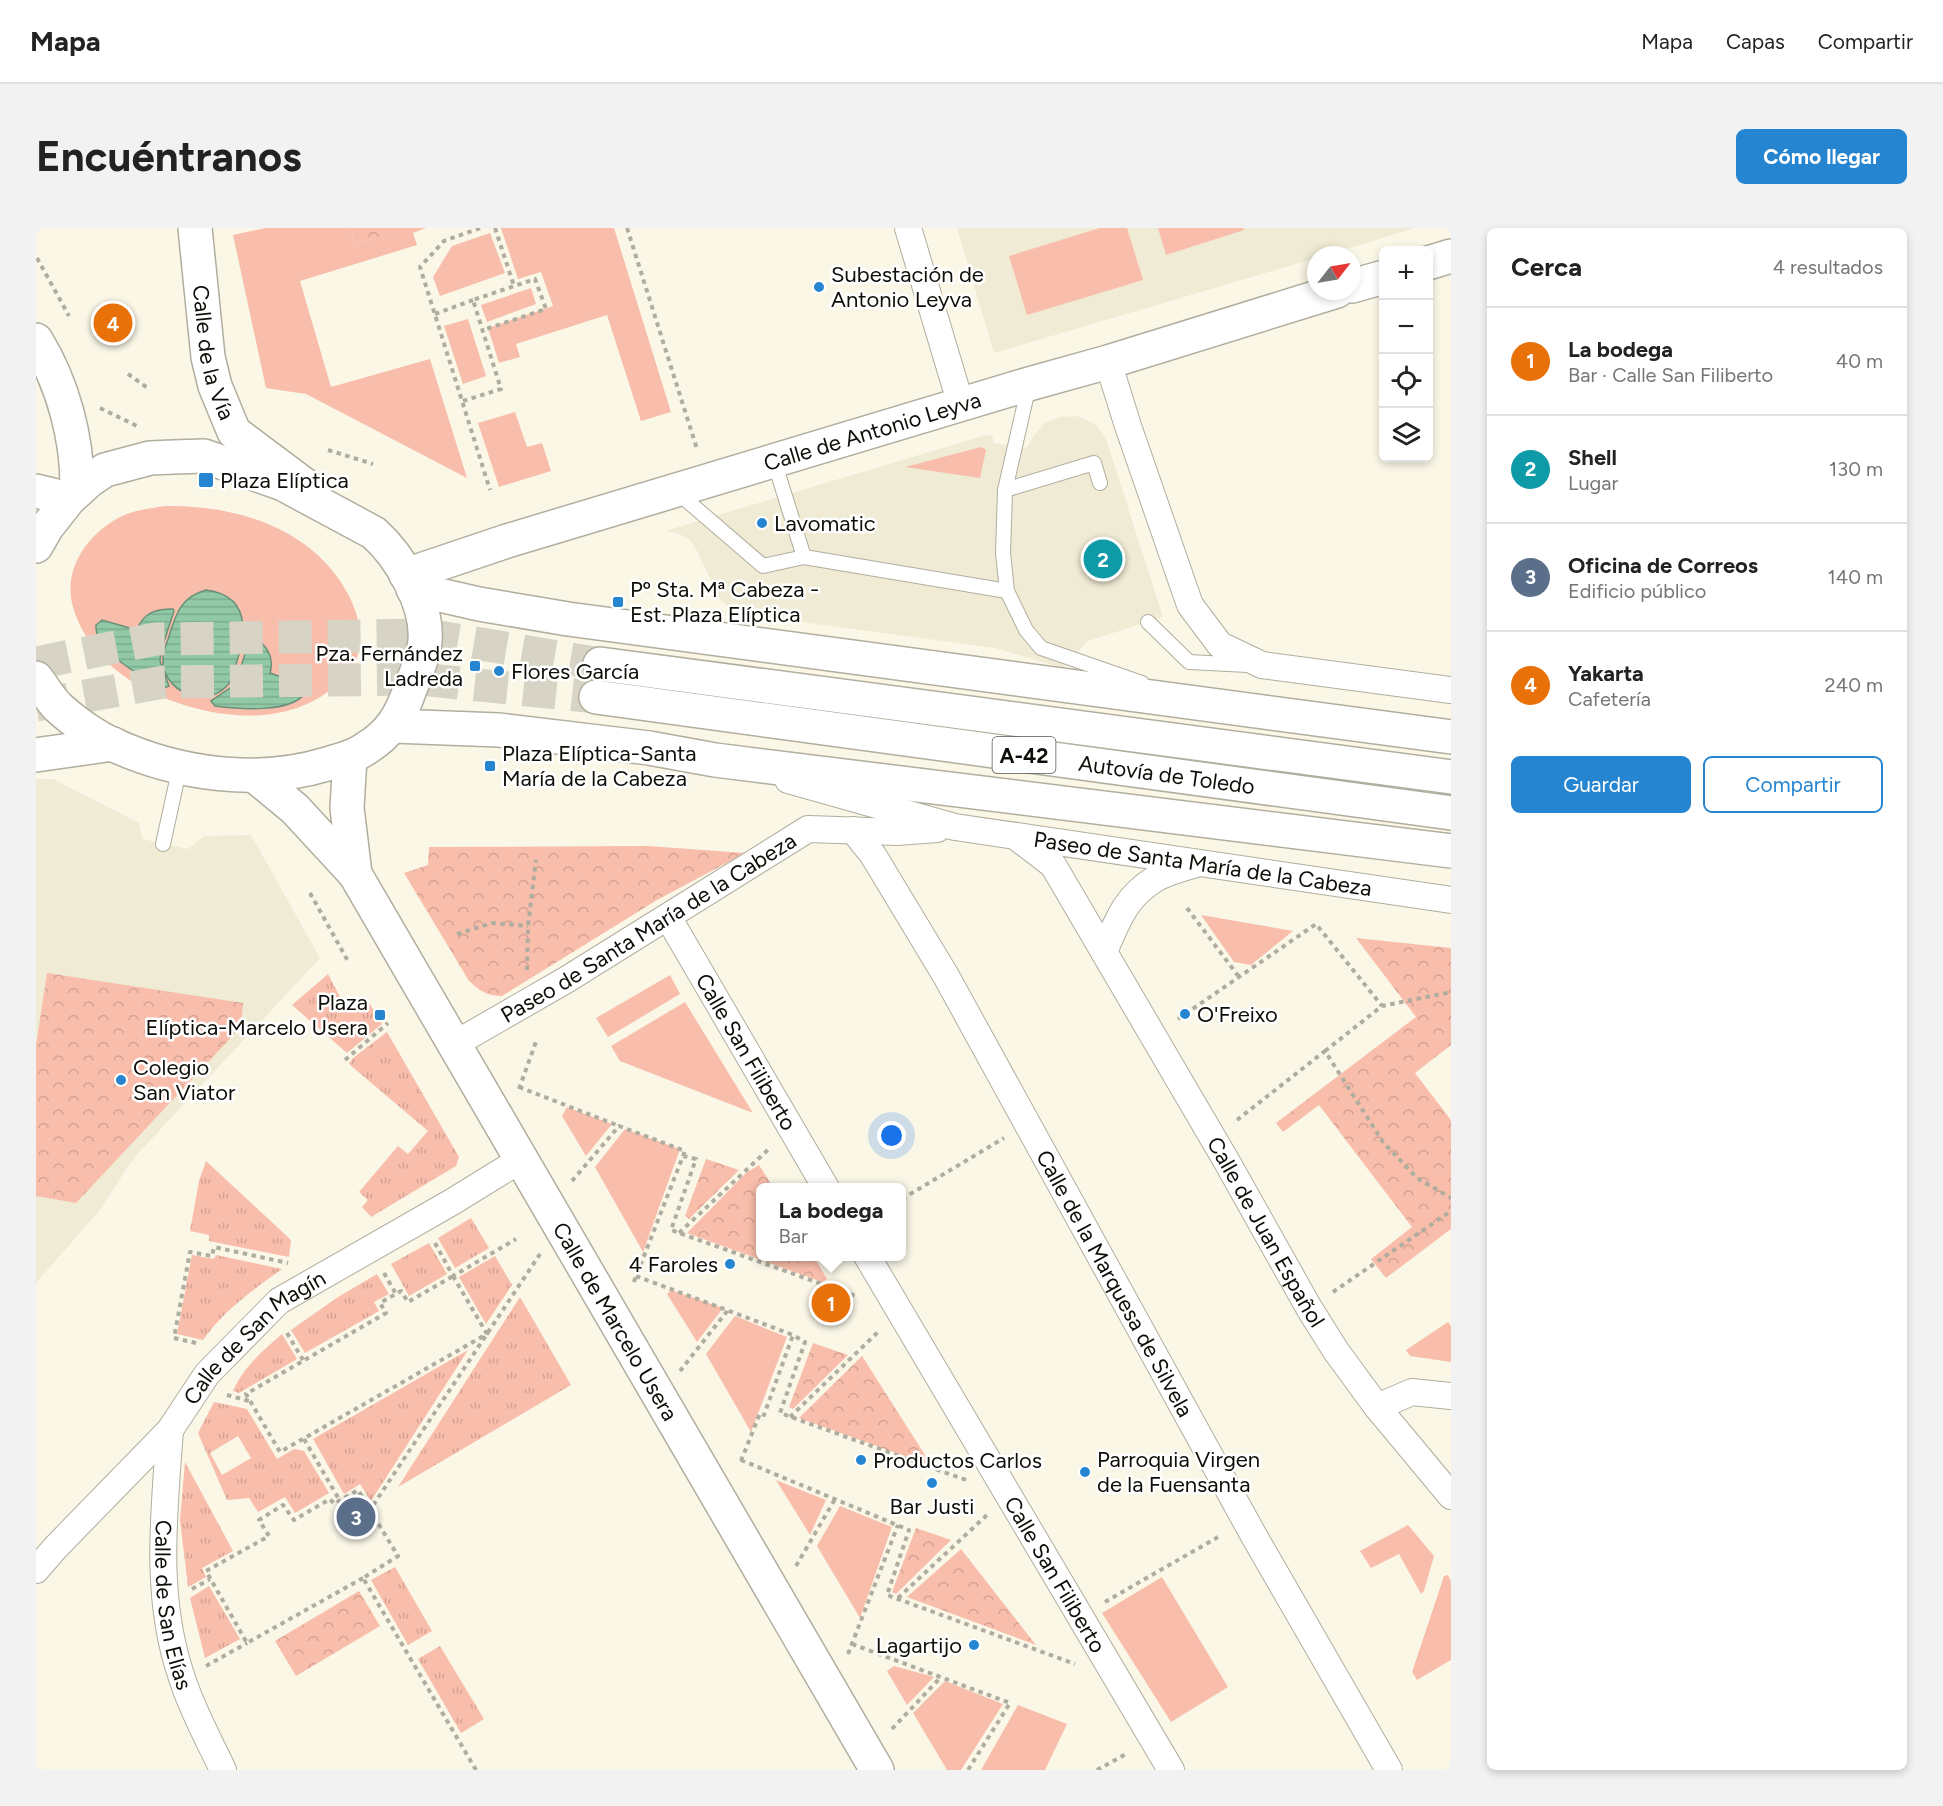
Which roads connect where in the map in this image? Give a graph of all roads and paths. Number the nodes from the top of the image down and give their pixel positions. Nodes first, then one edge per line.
1 (195, 228) edge
2 (480, 228) edge
3 (495, 228) edge
4 (627, 228) edge
5 (908, 228) edge
6 (1451, 256) edge
7 (37, 258) edge
8 (1433, 261) edge
9 (1379, 278) edge
10 (1361, 283) edge
11 (514, 286) junction
12 (473, 300) junction
13 (1308, 300) edge
14 (435, 314) junction
15 (69, 316) dead end
16 (483, 330) junction
17 (36, 340) edge
18 (1108, 362) junction
19 (128, 374) dead end
20 (1029, 384) junction
21 (149, 389) dead end
22 (463, 401) junction
23 (94, 404) dead end
24 (961, 405) junction
25 (697, 449) dead end
26 (328, 450) dead end
27 (174, 457) junction
28 (774, 461) junction
29 (373, 464) dead end
30 (1100, 483) dead end
31 (490, 490) dead end
32 (675, 490) junction
33 (1005, 490) junction
34 (36, 491) edge
35 (73, 495) junction
36 (354, 522) junction
37 (36, 546) edge
38 (804, 557) junction
39 (410, 582) junction
40 (1007, 591) junction
41 (1148, 622) dead end
42 (600, 664) tunnel mouth
43 (1262, 665) junction
44 (36, 678) edge
45 (1451, 690) edge
46 (596, 697) tunnel mouth
47 (1210, 705) junction
48 (393, 726) junction
49 (1451, 737) edge
50 (113, 744) junction
51 (36, 755) edge
52 (350, 757) junction
53 (715, 760) junction
54 (180, 766) junction
55 (255, 776) junction
56 (1451, 777) edge
57 (1451, 813) edge
58 (955, 827) junction
59 (853, 830) junction
60 (1015, 836) junction
61 (164, 844) dead end
62 (1451, 851) edge
63 (536, 860) dead end
64 (1198, 863) junction
65 (355, 874) junction
66 (310, 893) dead end
67 (1451, 900) edge
68 (1187, 908) dead end
69 (668, 917) junction
70 (528, 926) junction
71 (457, 934) dead end
72 (1104, 952) junction
73 (349, 963) dead end
74 (1239, 977) junction
75 (527, 981) dead end
76 (1451, 992) edge
77 (1382, 1006) junction
78 (1178, 1018) dead end
79 (388, 1023) dead end
80 (537, 1039) dead end
81 (453, 1045) junction
82 (1325, 1051) junction
83 (345, 1060) dead end
84 (519, 1088) junction
85 (517, 1094) dead end
86 (1237, 1120) dead end
87 (619, 1126) junction
88 (1008, 1136) dead end
89 (777, 1141) dead end
90 (683, 1156) junction
91 (520, 1160) junction
92 (823, 1183) edge
93 (565, 1188) dead end
94 (906, 1197) edge
95 (1451, 1198) edge
96 (1451, 1211) edge
97 (559, 1226) junction
98 (679, 1233) junction
99 (431, 1238) dead end
100 (516, 1239) dead end
101 (756, 1261) edge
102 (757, 1261) edge
103 (869, 1261) edge
104 (297, 1265) dead end
105 (381, 1267) dead end
106 (453, 1276) junction
107 (636, 1276) junction
108 (1333, 1292) dead end
109 (396, 1294) junction
110 (629, 1294) dead end
111 (858, 1297) dead end
112 (728, 1310) junction
113 (884, 1326) dead end
114 (283, 1328) dead end
115 (487, 1334) junction
116 (793, 1335) junction
117 (204, 1345) dead end
118 (303, 1360) junction
119 (678, 1374) dead end
120 (222, 1394) dead end
121 (1451, 1396) edge
122 (250, 1401) junction
123 (1377, 1407) junction
124 (790, 1417) junction
125 (170, 1430) junction
126 (304, 1439) junction
127 (741, 1460) junction
128 (738, 1466) dead end
129 (974, 1483) dead end
130 (1451, 1496) edge
131 (835, 1499) junction
132 (340, 1501) junction
133 (370, 1510) junction
134 (991, 1512) dead end
135 (898, 1525) junction
136 (1218, 1537) dead end
137 (795, 1569) dead end
138 (36, 1570) edge
139 (363, 1578) junction
140 (898, 1598) junction
141 (1103, 1604) dead end
142 (247, 1643) junction
143 (852, 1644) junction
144 (848, 1655) dead end
145 (1076, 1665) dead end
146 (941, 1677) junction
147 (182, 1679) junction
148 (892, 1729) dead end
149 (1138, 1747) dead end
150 (223, 1770) edge
151 (476, 1770) edge
152 (877, 1770) edge
153 (968, 1770) edge
154 (1097, 1770) edge
155 (1171, 1770) edge
156 (1389, 1770) edge

1 - 36 main road, Calle de la Vía
2 - 14 path
3 - 11 path
4 - 25 path
5 - 24 street
6 - 8 main road
7 - 15 path
9 - 10 main road
11 - 12 path
11 - 16 path
12 - 14 path
12 - 16 path
13 - 18 main road, Calle de Antonio Leyva
14 - 22 path
16 - 22 path
17 - 35 main road
18 - 20 main road, Calle de Antonio Leyva
18 - 43 street
19 - 21 path
20 - 24 main road, Calle de Antonio Leyva
20 - 33 lane
22 - 31 path
23 - 27 path
24 - 28 main road, Calle de Antonio Leyva
26 - 29 path
27 - 35 main road
27 - 36 main road
28 - 32 main road, Calle de Antonio Leyva
28 - 38 lane
30 - 33 lane
32 - 38 lane
32 - 39 main road, Calle de Antonio Leyva
33 - 40 lane
34 - 35 main road
35 - 37 main road
36 - 39 main road
38 - 40 lane
39 - 47 main road
39 - 48 main road
40 - 47 lane
41 - 43 lane
42 - 56 main road, Autovía de Toledo / A-42
43 - 45 street
44 - 50 main road
46 - 57 main road, Autovía de Toledo / A-42
47 - 49 main road
48 - 52 main road
48 - 53 main road
50 - 51 main road
50 - 54 main road
52 - 55 main road
52 - 65 main road, Calle de Marcelo Usera
53 - 58 street, Paseo de Santa María de la Cabeza
53 - 62 main road
54 - 55 main road
54 - 61 lane
55 - 65 main road, Calle de Marcelo Usera
58 - 59 street, Paseo de Santa María de la Cabeza
58 - 60 street, Paseo de Santa María de la Cabeza
59 - 69 street, Paseo de Santa María de la Cabeza
59 - 156 street, Calle de la Marquesa de Silvela
60 - 64 street, Paseo de Santa María de la Cabeza
60 - 72 street, Calle de Juan Español
63 - 70 path
64 - 67 street, Paseo de Santa María de la Cabeza
64 - 72 street
65 - 81 main road, Calle de Marcelo Usera
66 - 73 path
68 - 74 path
69 - 81 street, Paseo de Santa María de la Cabeza
69 - 92 street, Calle San Filiberto
70 - 71 path
70 - 75 path
72 - 123 street, Calle de Juan Español
74 - 77 path
74 - 78 path
76 - 77 path
77 - 82 path
79 - 83 path
80 - 84 path
81 - 91 main road, Calle de Marcelo Usera
82 - 86 path
82 - 95 path
84 - 85 path
84 - 87 path
87 - 90 path
87 - 93 path
88 - 94 path
89 - 98 path
90 - 98 path
90 - 107 path
91 - 97 main road, Calle de Marcelo Usera
91 - 125 street, Calle de San Magín
96 - 108 path
97 - 115 path
97 - 152 main road, Calle de Marcelo Usera
98 - 101 path
99 - 106 path
100 - 106 path
102 - 111 path
103 - 155 street, Calle San Filiberto
104 - 117 path
105 - 109 path
106 - 109 path
106 - 115 path
107 - 110 path
107 - 112 path
109 - 118 path
112 - 116 path
112 - 119 path
113 - 124 path
114 - 118 path
115 - 126 path
115 - 133 path
116 - 124 path
116 - 127 path
118 - 122 path
120 - 122 path
121 - 123 street
122 - 126 path
123 - 130 street, Calle de Juan Español
124 - 129 path
125 - 138 street, Calle de San Magín
125 - 147 street, Calle de San Elías
126 - 132 path
127 - 128 path
127 - 131 path
131 - 135 path
131 - 137 path
132 - 133 path
132 - 142 path
133 - 139 path
134 - 140 path
135 - 140 path
135 - 143 path
136 - 141 path
139 - 142 path
139 - 151 path
140 - 145 path
142 - 147 path
143 - 144 path
143 - 146 path
146 - 148 path
146 - 153 path
147 - 150 street, Calle de San Elías
149 - 154 path

